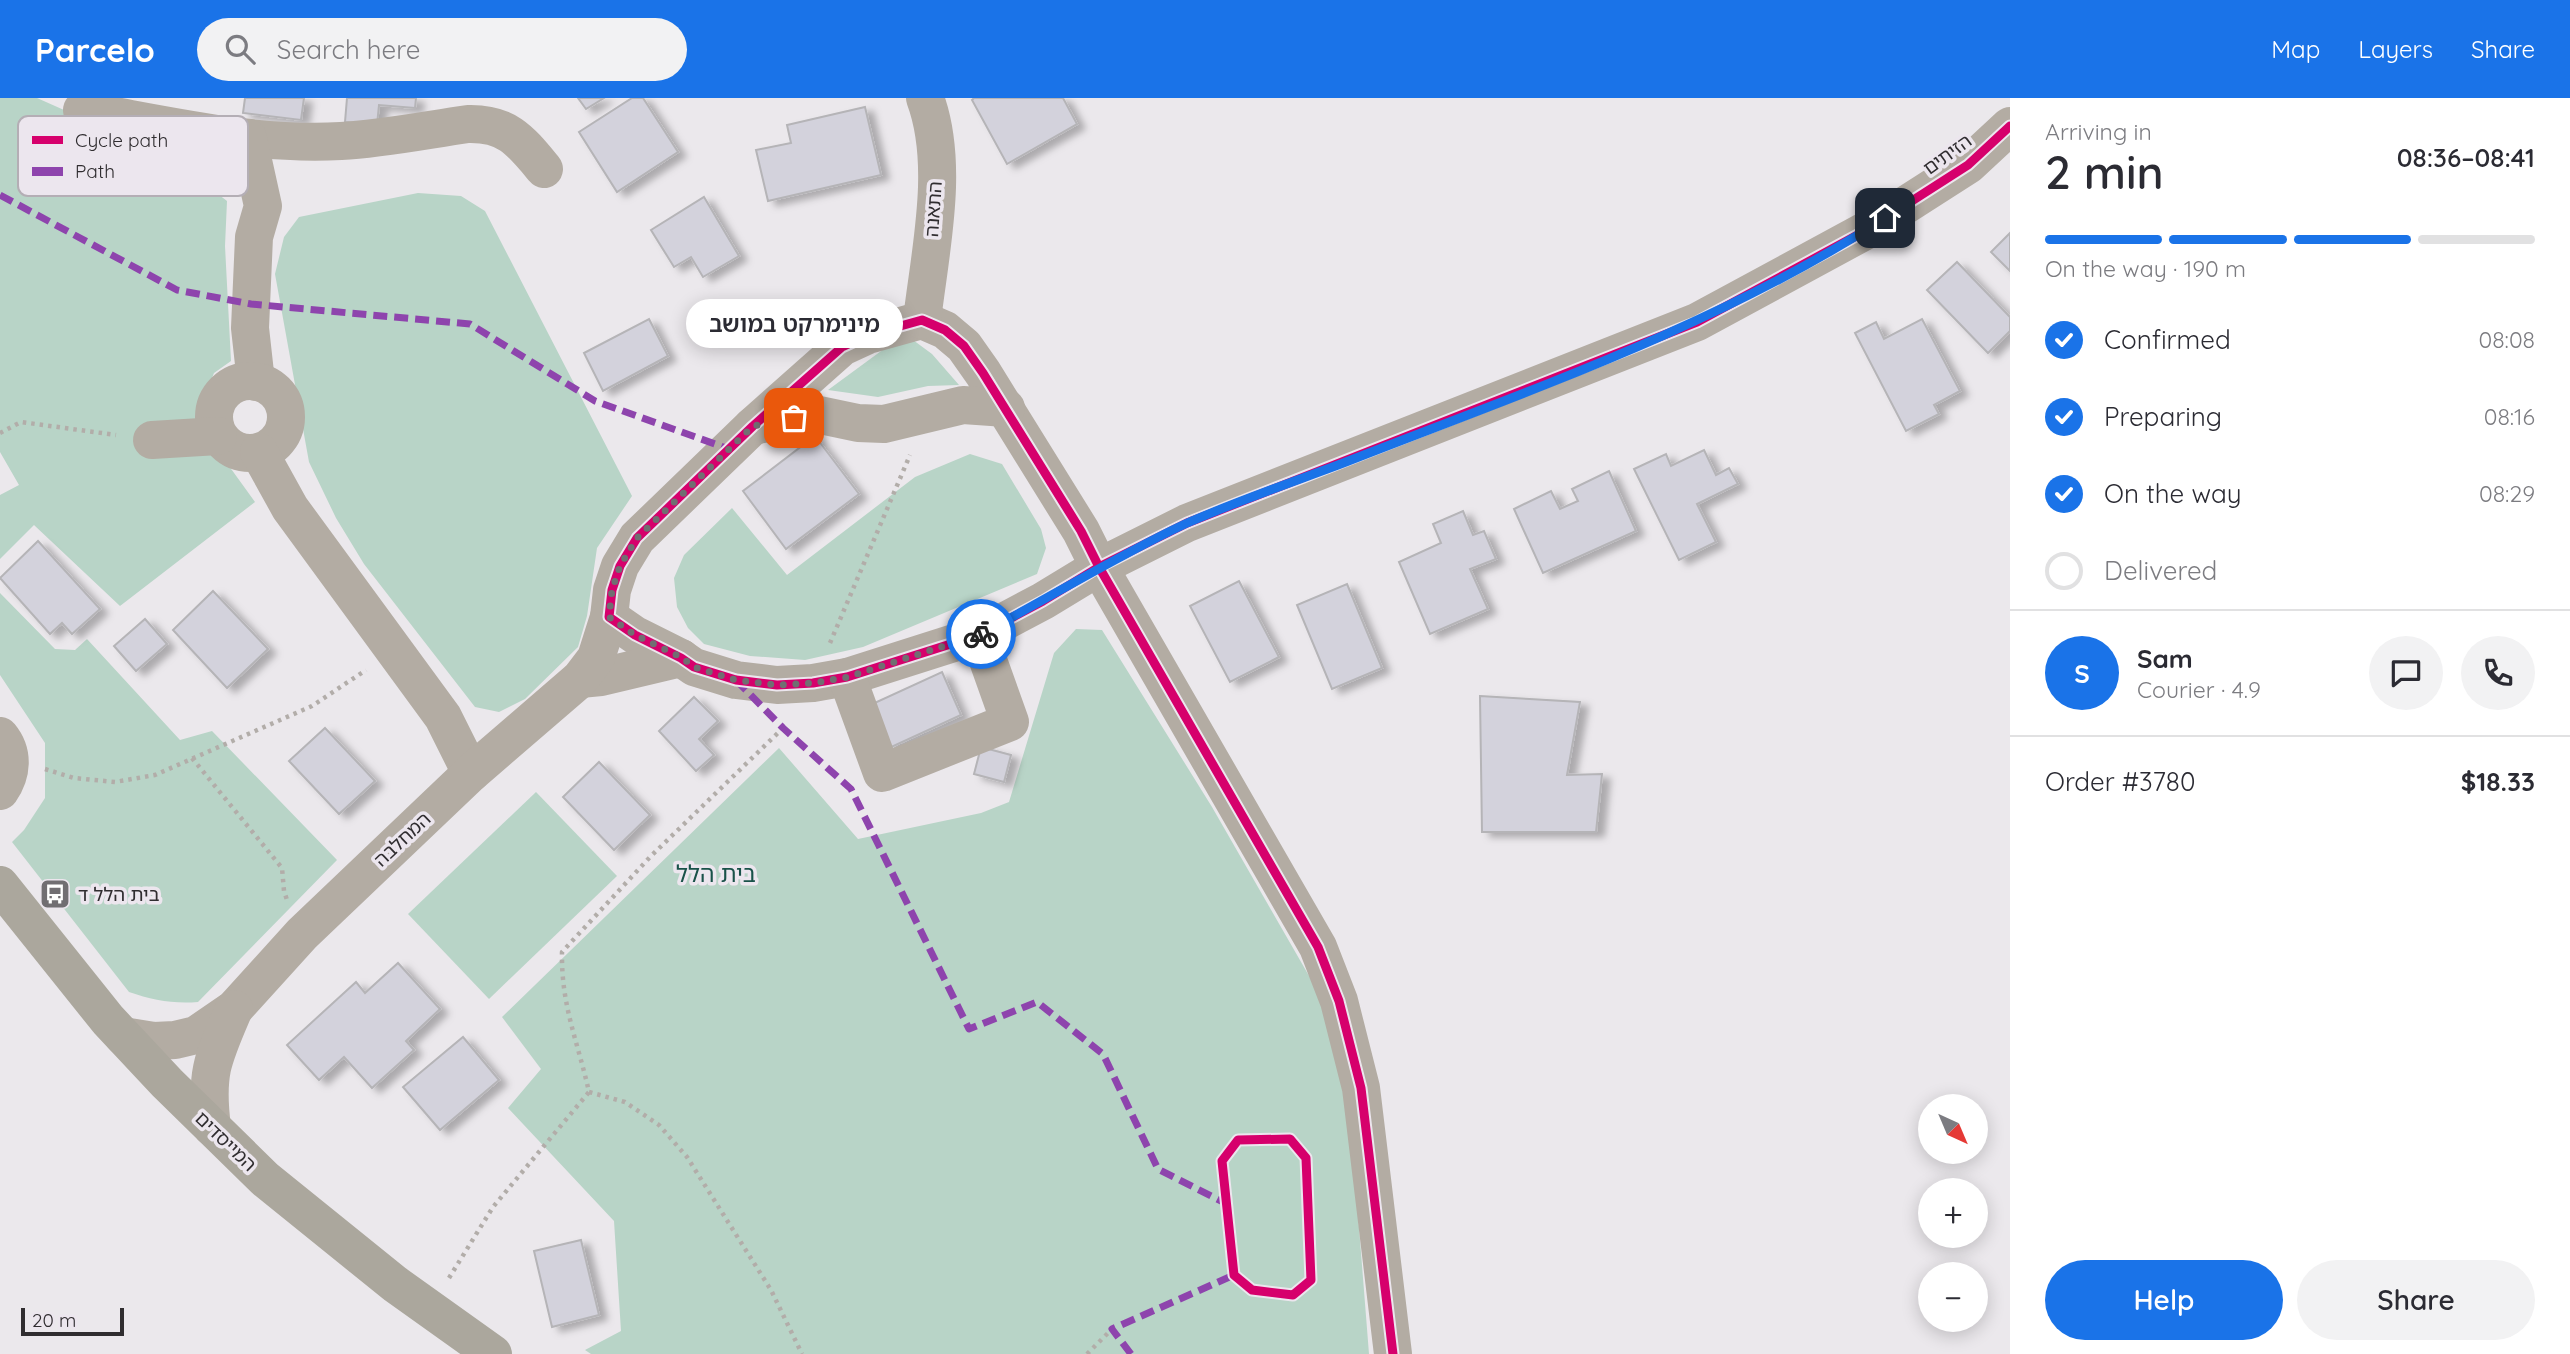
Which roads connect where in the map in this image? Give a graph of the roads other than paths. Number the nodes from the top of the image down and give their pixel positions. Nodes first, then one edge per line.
1 (925, 98) edge
2 (82, 110) dead end
3 (118, 116) edge
4 (2010, 126) edge
5 (248, 138) joint
6 (544, 169) dead end
7 (922, 320) junction
8 (256, 382) junction
9 (1006, 408) junction
10 (753, 426) junction
11 (218, 436) junction
12 (152, 440) road end
13 (259, 452) junction
14 (1081, 531) junction
15 (1099, 567) junction
16 (1043, 601) junction
17 (622, 626) junction
18 (979, 635) junction
19 (681, 657) junction
20 (580, 679) junction
21 (830, 680) junction
22 (471, 773) junction
23 (0, 885) edge
24 (234, 1009) junction
25 (123, 1036) junction
26 (212, 1127) junction
27 (493, 1354) edge
28 (1393, 1354) edge

1 - 7 street, התאנה
2 - 3 street
4 - 15 street, הזיתים
5 - 6 street
5 - 8 street
7 - 9 street
7 - 10 street, המחלבה
8 - 11 street
8 - 13 street
9 - 10 street
9 - 14 street
10 - 17 street, המחלבה
11 - 12 street
11 - 13 street
13 - 22 street
14 - 15 street
14 - 16 street
15 - 16 street, הזיתים
15 - 28 street
16 - 18 street, הזיתים
17 - 19 street, הזיתים
17 - 20 street, המחלבה
18 - 21 street, הזיתים
18 - 21 street
19 - 20 street
19 - 21 street, הזיתים
20 - 22 street, המחלבה
22 - 24 street, המחלבה
23 - 25 main road, המייסדים
24 - 25 street, המחלבה
24 - 26 street, המחלבה
25 - 26 main road, המייסדים
26 - 27 main road, המייסדים

